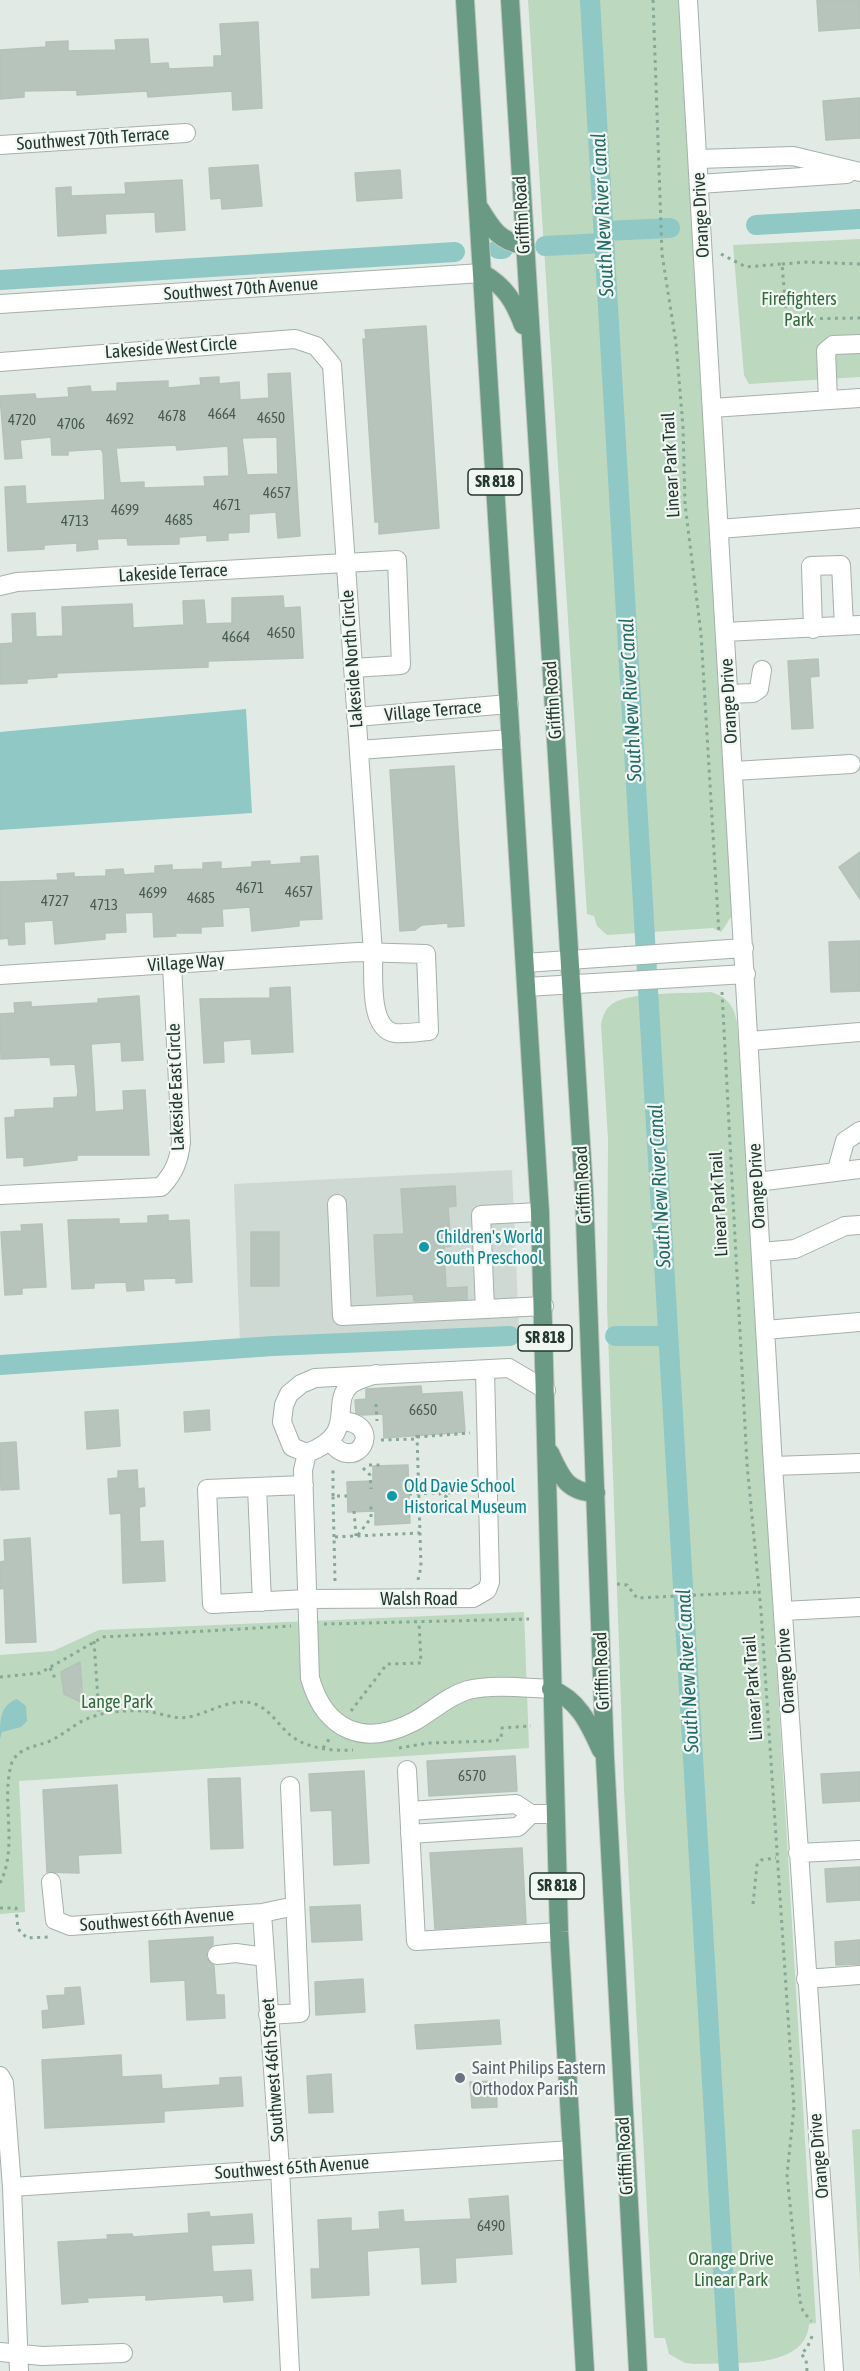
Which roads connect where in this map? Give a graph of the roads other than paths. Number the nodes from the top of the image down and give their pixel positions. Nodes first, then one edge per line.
1 (465, 0) edge
2 (510, 0) edge
3 (688, 0) edge
4 (186, 133) dead end
5 (0, 145) edge
6 (698, 159) junction
7 (860, 172) edge
8 (699, 183) junction
9 (478, 205) junction
10 (524, 245) junction
11 (482, 273) junction
12 (0, 304) edge
13 (860, 344) edge
14 (531, 346) junction
15 (0, 362) edge
16 (332, 365) joint
17 (860, 398) edge
18 (828, 400) junction
19 (712, 408) junction
20 (860, 518) edge
21 (719, 528) junction
22 (346, 562) junction
23 (0, 586) edge
24 (852, 626) edge
25 (813, 628) junction
26 (725, 632) junction
27 (353, 668) junction
28 (762, 669) dead end
29 (729, 694) junction
30 (509, 704) junction
31 (356, 717) junction
32 (511, 740) junction
33 (359, 750) junction
34 (851, 764) dead end
35 (734, 771) junction
36 (744, 948) junction
37 (373, 953) junction
38 (569, 960) junction
39 (525, 963) junction
40 (172, 964) junction
41 (746, 974) junction
42 (0, 975) edge
43 (571, 985) junction
44 (526, 987) junction
45 (860, 1032) edge
46 (750, 1041) junction
47 (860, 1131) edge
48 (860, 1169) edge
49 (837, 1170) junction
50 (756, 1182) junction
51 (0, 1195) edge
52 (337, 1204) dead end
53 (540, 1212) junction
54 (860, 1225) edge
55 (761, 1252) junction
56 (544, 1306) junction
57 (485, 1309) junction
58 (860, 1322) edge
59 (765, 1330) junction
60 (485, 1370) junction
61 (376, 1374) junction
62 (546, 1390) junction
63 (341, 1421) junction
64 (330, 1441) junction
65 (547, 1446) junction
66 (307, 1453) junction
67 (860, 1463) edge
68 (773, 1466) junction
69 (304, 1485) junction
70 (257, 1487) junction
71 (596, 1493) junction
72 (307, 1599) junction
73 (262, 1602) junction
74 (860, 1607) edge
75 (783, 1611) junction
76 (551, 1689) junction
77 (605, 1758) junction
78 (407, 1770) dead end
79 (290, 1786) dead end
80 (409, 1811) junction
81 (531, 1814) junction
82 (555, 1814) junction
83 (410, 1834) junction
84 (860, 1850) edge
85 (798, 1853) junction
86 (51, 1882) dead end
87 (295, 1906) junction
88 (262, 1913) junction
89 (559, 1932) junction
90 (218, 1955) dead end
91 (265, 1961) junction
92 (298, 1964) junction
93 (860, 1975) edge
94 (806, 1979) junction
95 (268, 2015) junction
96 (0, 2076) edge
97 (3, 2111) edge
98 (572, 2150) junction
99 (280, 2169) junction
100 (12, 2187) junction
101 (9, 2290) edge
102 (123, 2353) dead end
103 (12, 2359) edge
104 (290, 2371) edge
105 (585, 2371) edge
106 (638, 2371) edge
107 (834, 2371) edge

1 - 9 main road, SR 818
2 - 10 main road, Griffin Road / SR 818
3 - 6 street, Orange Drive
4 - 5 street, Southwest 70th Terrace
6 - 7 street
6 - 8 street, Orange Drive
7 - 8 street
8 - 19 street, Orange Drive
9 - 10 main road
9 - 11 main road, SR 818
10 - 14 main road, Griffin Road / SR 818
11 - 12 street, Southwest 70th Avenue
11 - 14 main road
11 - 30 main road, SR 818
13 - 18 street
14 - 38 main road, Griffin Road / SR 818
15 - 16 street, Lakeside West Circle
16 - 22 street, Lakeside North Circle
17 - 18 street
18 - 19 street
19 - 21 street, Orange Drive
20 - 21 street
21 - 26 street, Orange Drive
22 - 23 street, Lakeside Terrace
22 - 27 street, Lakeside North Circle
22 - 27 street, Lakeside Terrace
24 - 25 street
24 - 25 street
25 - 26 street
26 - 29 street, Orange Drive
27 - 31 street, Lakeside North Circle
28 - 29 street
29 - 35 street, Orange Drive
30 - 31 street, Village Terrace
30 - 32 main road, SR 818
31 - 33 street, Lakeside North Circle
32 - 33 street, Village Terrace
32 - 39 main road, SR 818
33 - 37 street, Lakeside North Circle
34 - 35 street
35 - 36 street, Orange Drive
36 - 38 street
36 - 41 street, Orange Drive
37 - 37 street, Lakeside North Circle
37 - 40 street, Village Way
38 - 39 street
38 - 43 main road, Griffin Road / SR 818
39 - 44 main road, SR 818
40 - 42 street, Village Way
40 - 51 street, Lakeside East Circle
41 - 43 street
41 - 46 street, Orange Drive
43 - 44 street
43 - 71 main road, Griffin Road / SR 818
44 - 53 main road, SR 818
45 - 46 street
46 - 50 street, Orange Drive
47 - 49 street
48 - 49 street
49 - 50 street
50 - 55 street, Orange Drive
52 - 57 street
53 - 56 main road, SR 818
53 - 57 street
54 - 55 street
55 - 59 street, Orange Drive
56 - 57 street
56 - 62 main road, SR 818
58 - 59 street
59 - 68 street, Orange Drive
60 - 61 street
60 - 62 street
60 - 72 street, Walsh Road
61 - 63 street
61 - 66 street
62 - 65 main road, SR 818
63 - 64 street
63 - 64 street
64 - 66 street
65 - 71 main road
65 - 76 main road, SR 818
66 - 69 street
67 - 68 street
68 - 75 street, Orange Drive
69 - 70 street, Walsh Road
69 - 72 street
70 - 73 street
70 - 73 street, Walsh Road
71 - 77 main road, Griffin Road / SR 818
72 - 73 street, Walsh Road
72 - 76 street
74 - 75 street
75 - 85 street, Orange Drive
76 - 77 main road
76 - 82 main road, SR 818
77 - 106 main road, Griffin Road / SR 818
78 - 80 street
79 - 87 street
80 - 81 street
80 - 83 street
81 - 82 street
81 - 83 street
82 - 89 main road, SR 818
83 - 89 street
84 - 85 street
85 - 94 street, Orange Drive
86 - 88 street, Southwest 66th Avenue
87 - 88 street
87 - 92 street
88 - 91 street, Southwest 46th Street
89 - 98 main road, SR 818
90 - 91 street
91 - 92 street
91 - 95 street, Southwest 46th Street
92 - 95 street
93 - 94 street
94 - 107 street, Orange Drive
95 - 99 street, Southwest 46th Street
96 - 97 street
97 - 100 street
98 - 99 street, Southwest 65th Avenue
98 - 105 main road, SR 818
99 - 100 street, Southwest 65th Avenue
99 - 104 street, Southwest 46th Street
100 - 101 street
101 - 103 street
102 - 103 street

